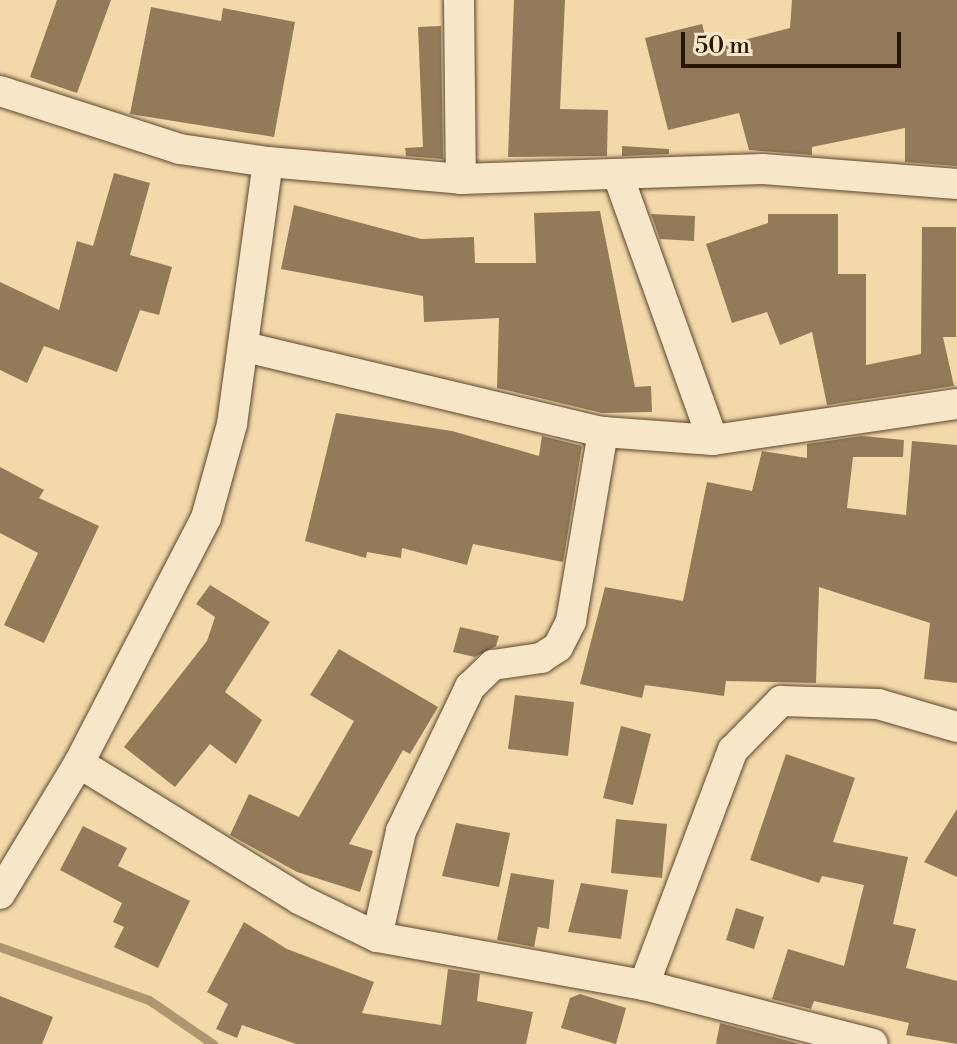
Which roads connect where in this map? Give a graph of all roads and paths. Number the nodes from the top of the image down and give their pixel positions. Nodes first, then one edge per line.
1 (459, 0) edge
2 (0, 91) edge
3 (268, 162) junction
4 (619, 178) junction
5 (461, 179) junction
6 (957, 184) edge
7 (245, 347) junction
8 (957, 404) edge
9 (603, 432) junction
10 (713, 440) junction
11 (957, 727) edge
12 (79, 763) junction
13 (0, 894) edge
14 (377, 937) junction
15 (644, 985) junction
16 (873, 1044) edge

1 - 5 street
2 - 3 street
3 - 5 street
3 - 7 street
4 - 5 street
4 - 6 street
4 - 10 street
7 - 9 street
7 - 12 street
8 - 10 street
9 - 10 street
9 - 14 street
11 - 15 street
12 - 13 street
12 - 14 street
14 - 15 street
15 - 16 street

